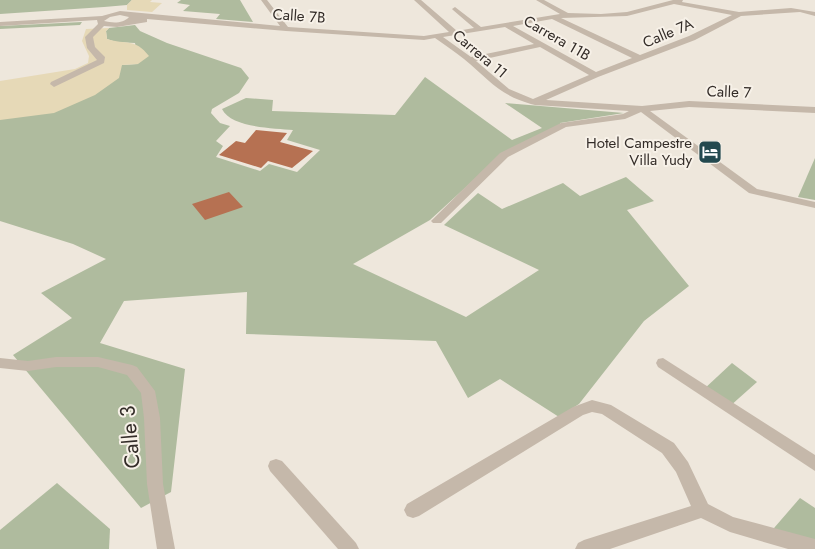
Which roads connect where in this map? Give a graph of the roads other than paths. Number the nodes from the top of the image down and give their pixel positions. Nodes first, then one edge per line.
1 (264, 0) edge
2 (418, 0) edge
3 (539, 0) edge
4 (676, 1) edge
5 (454, 9) dead end
6 (131, 14) junction
7 (568, 14) junction
8 (739, 14) junction
9 (815, 14) edge
10 (160, 17) junction
11 (553, 17) junction
12 (102, 22) junction
13 (126, 23) junction
14 (0, 24) edge
15 (506, 24) junction
16 (480, 28) junction
17 (286, 29) junction
18 (0, 31) edge
19 (454, 32) junction
20 (437, 36) junction
21 (541, 45) junction
22 (641, 59) junction
23 (470, 60) junction
24 (595, 76) junction
25 (54, 84) dead end
26 (535, 102) junction
27 (642, 109) junction
28 (815, 110) edge
29 (815, 205) edge
30 (436, 221) dead end
31 (0, 363) edge
32 (663, 363) dead end
33 (815, 464) edge
34 (276, 466) dead end
35 (413, 510) dead end
36 (702, 510) junction
37 (815, 548) edge
38 (166, 549) edge
39 (350, 549) edge
40 (584, 549) edge

1 - 17 street
2 - 19 street, Carrera 11
3 - 7 street
4 - 7 street
4 - 8 street
5 - 16 street
6 - 10 street, Calle 7B
6 - 12 street, Calle 7B
6 - 13 street
7 - 11 street, Calle 7B
8 - 9 street, Calle 7A
8 - 22 street, Calle 7A
10 - 13 street, Calle 7B
10 - 17 street, Calle 7B
11 - 15 street, Calle 7B
11 - 22 street
12 - 13 street, Calle 7B
12 - 14 street
12 - 18 street
12 - 25 street
15 - 16 street, Calle 7B
15 - 21 street, Carrera 11B
16 - 19 street, Calle 7B
17 - 20 street, Calle 7B
19 - 20 street, Calle 7B
20 - 23 street, Carrera 11
21 - 23 street
21 - 24 street, Carrera 11B
22 - 24 street, Calle 7A
23 - 26 street, Carrera 11
24 - 26 street, Calle 7A
26 - 27 street, Carrera 11
27 - 28 street, Calle 7
27 - 29 street
27 - 30 street
31 - 38 street, Calle 3
32 - 33 street
34 - 39 street
35 - 36 street
36 - 37 street
36 - 40 street

